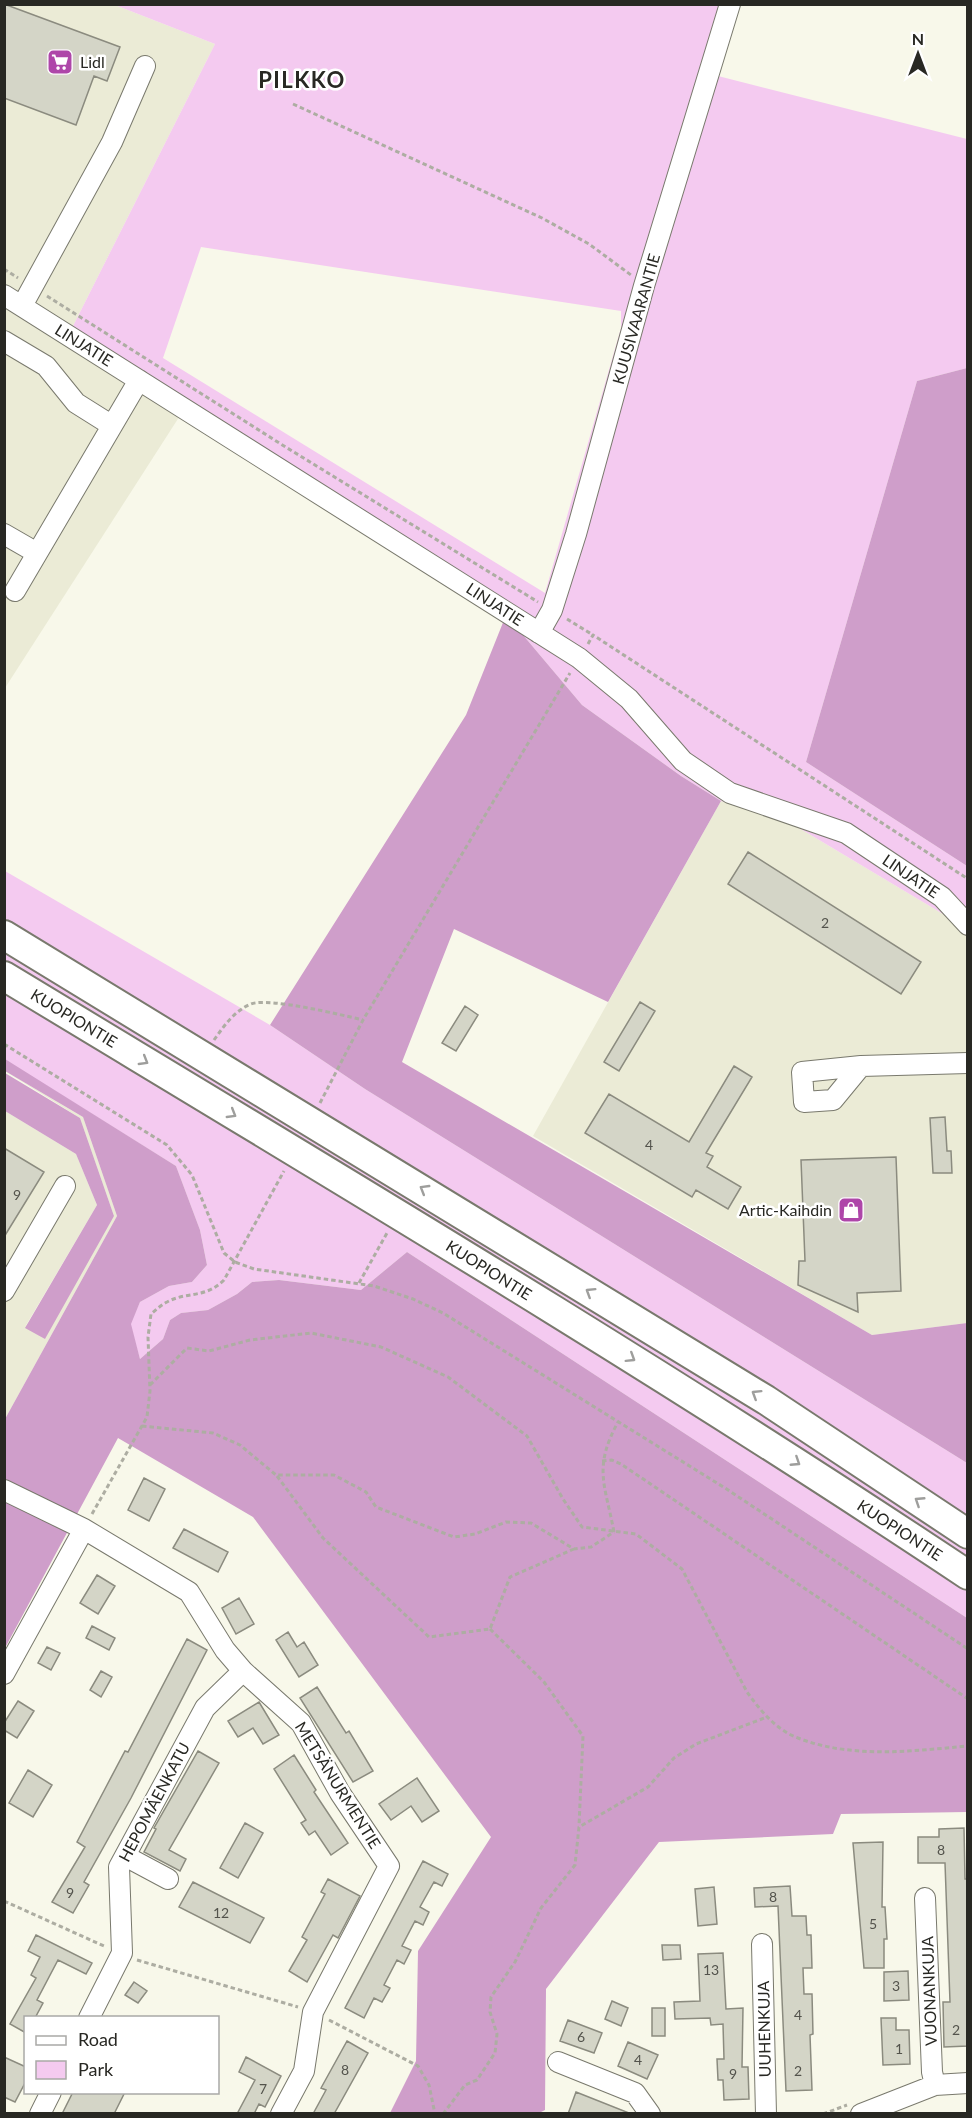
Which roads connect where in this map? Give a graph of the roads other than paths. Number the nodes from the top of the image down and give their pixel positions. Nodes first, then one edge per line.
1 (730, 4) edge
2 (145, 66) dead end
3 (4, 295) edge
4 (21, 306) junction
5 (4, 341) edge
6 (139, 380) junction
7 (111, 425) junction
8 (4, 534) edge
9 (37, 554) junction
10 (15, 591) dead end
11 (539, 633) junction
12 (967, 923) edge
13 (4, 934) edge
14 (4, 976) edge
15 (968, 1063) edge
16 (861, 1066) dead end
17 (65, 1186) dead end
18 (4, 1291) edge
19 (4, 1490) edge
20 (84, 1529) junction
21 (968, 1534) edge
22 (968, 1575) edge
23 (243, 1671) junction
24 (4, 1674) edge
25 (125, 1856) junction
26 (168, 1879) dead end
27 (925, 1898) dead end
28 (762, 1944) dead end
29 (90, 2016) edge
30 (558, 2062) dead end
31 (968, 2083) edge
32 (935, 2085) junction
33 (50, 2094) edge
34 (40, 2114) edge
35 (282, 2114) edge
36 (650, 2114) edge
37 (766, 2114) edge
38 (861, 2114) edge

1 - 11 street, KUUSIVAARANTIE
2 - 4 street
3 - 4 street, LINJATIE
4 - 6 street, LINJATIE
5 - 7 street
6 - 7 street
6 - 11 street, LINJATIE
7 - 9 street
8 - 9 street
9 - 10 street
11 - 12 street, LINJATIE
21 -> 13 highway, KUOPIONTIE
14 -> 22 highway, KUOPIONTIE
15 - 16 street
17 - 18 street
19 - 20 street, METSÄNURMENTIE
20 - 23 street, METSÄNURMENTIE
20 - 24 street
23 - 25 street, HEPOMÄENKATU
23 - 35 street, METSÄNURMENTIE
25 - 26 street
25 - 29 street, HEPOMÄENKATU
27 - 32 street, VUONANKUJA
28 - 37 street, UUHENKUJA
30 - 36 street
31 - 32 street
32 - 38 street
33 - 34 street

